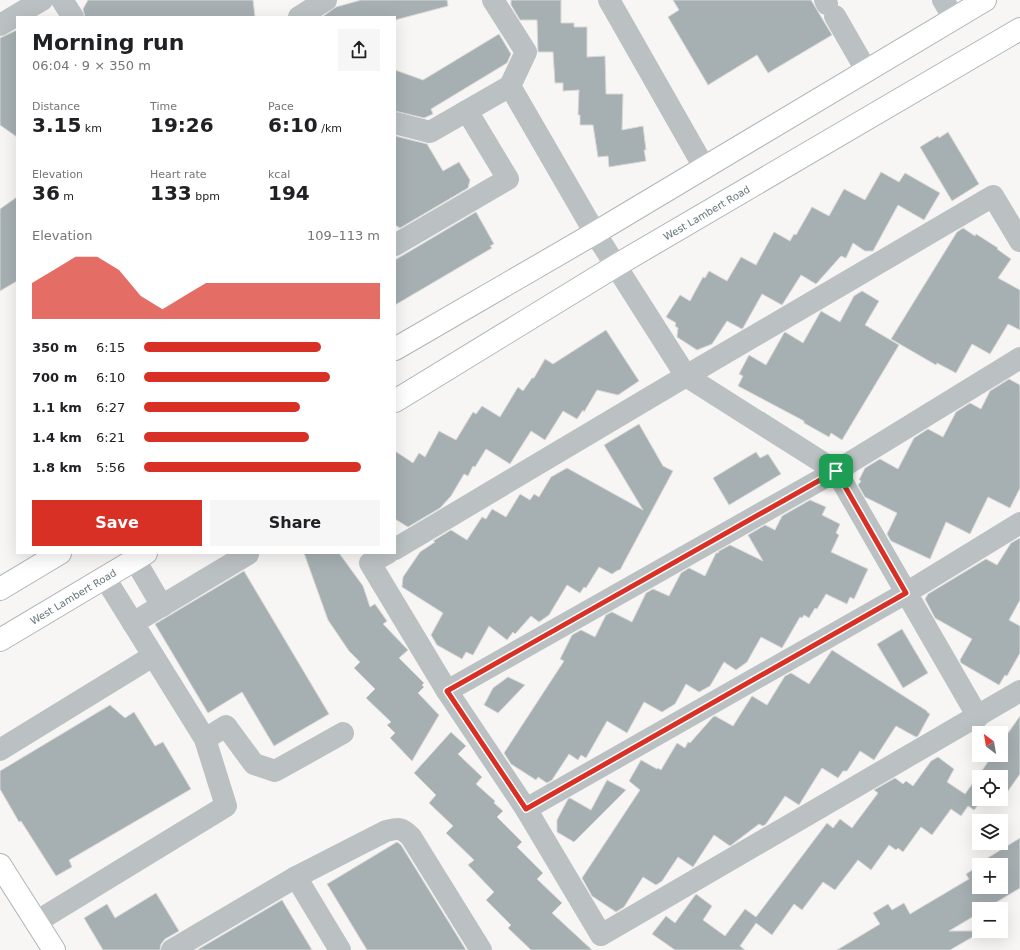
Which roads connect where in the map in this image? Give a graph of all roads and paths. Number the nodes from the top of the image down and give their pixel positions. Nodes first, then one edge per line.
1 (42, 0) edge
2 (62, 0) edge
3 (326, 0) edge
4 (493, 0) edge
5 (609, 0) edge
6 (984, 0) edge
7 (829, 7) edge
8 (948, 9) edge
9 (72, 16) edge
10 (301, 16) edge
11 (0, 25) edge
12 (1020, 29) edge
13 (866, 70) junction
14 (510, 86) junction
15 (467, 111) junction
16 (396, 123) edge
17 (704, 167) junction
18 (595, 233) junction
19 (1020, 241) edge
20 (396, 244) edge
21 (617, 266) junction
22 (396, 348) edge
23 (1020, 358) edge
24 (686, 376) junction
25 (396, 400) edge
26 (836, 471) junction
27 (1020, 523) edge
28 (396, 548) edge
29 (58, 554) edge
30 (248, 554) edge
31 (386, 554) edge
32 (141, 557) edge
33 (105, 578) junction
34 (2, 583) edge
35 (906, 593) junction
36 (162, 606) junction
37 (133, 623) junction
38 (0, 640) edge
39 (153, 656) junction
40 (447, 691) junction
41 (1020, 691) edge
42 (978, 716) junction
43 (343, 733) dead end
44 (205, 739) junction
45 (0, 750) edge
46 (526, 809) junction
47 (0, 865) edge
48 (296, 877) junction
49 (36, 922) junction
50 (54, 950) edge
51 (172, 950) edge
52 (339, 950) edge
53 (481, 950) edge

1 - 11 lane
2 - 9 lane
3 - 10 lane
4 - 14 lane
5 - 17 lane
6 - 8 main road
7 - 13 lane
8 - 13 main road
12 - 21 main road, West Lambert Road
13 - 17 main road
14 - 15 lane
14 - 18 lane
15 - 16 lane
15 - 20 lane
17 - 18 main road
18 - 21 lane
18 - 22 main road
19 - 24 lane
21 - 24 lane
21 - 25 main road, West Lambert Road
23 - 26 lane
24 - 26 lane
24 - 28 lane
26 - 35 lane
26 - 40 lane
27 - 35 lane
29 - 34 main road
30 - 36 lane
31 - 40 lane
32 - 33 main road, West Lambert Road
32 - 36 lane
33 - 37 lane
33 - 38 main road, West Lambert Road
35 - 42 lane
35 - 46 lane
36 - 37 lane
37 - 39 lane
39 - 44 lane
39 - 45 lane
40 - 46 lane
41 - 42 lane
42 - 46 lane
43 - 44 lane
44 - 49 lane
47 - 49 main road
48 - 51 lane
48 - 52 lane
48 - 53 lane
49 - 50 main road

